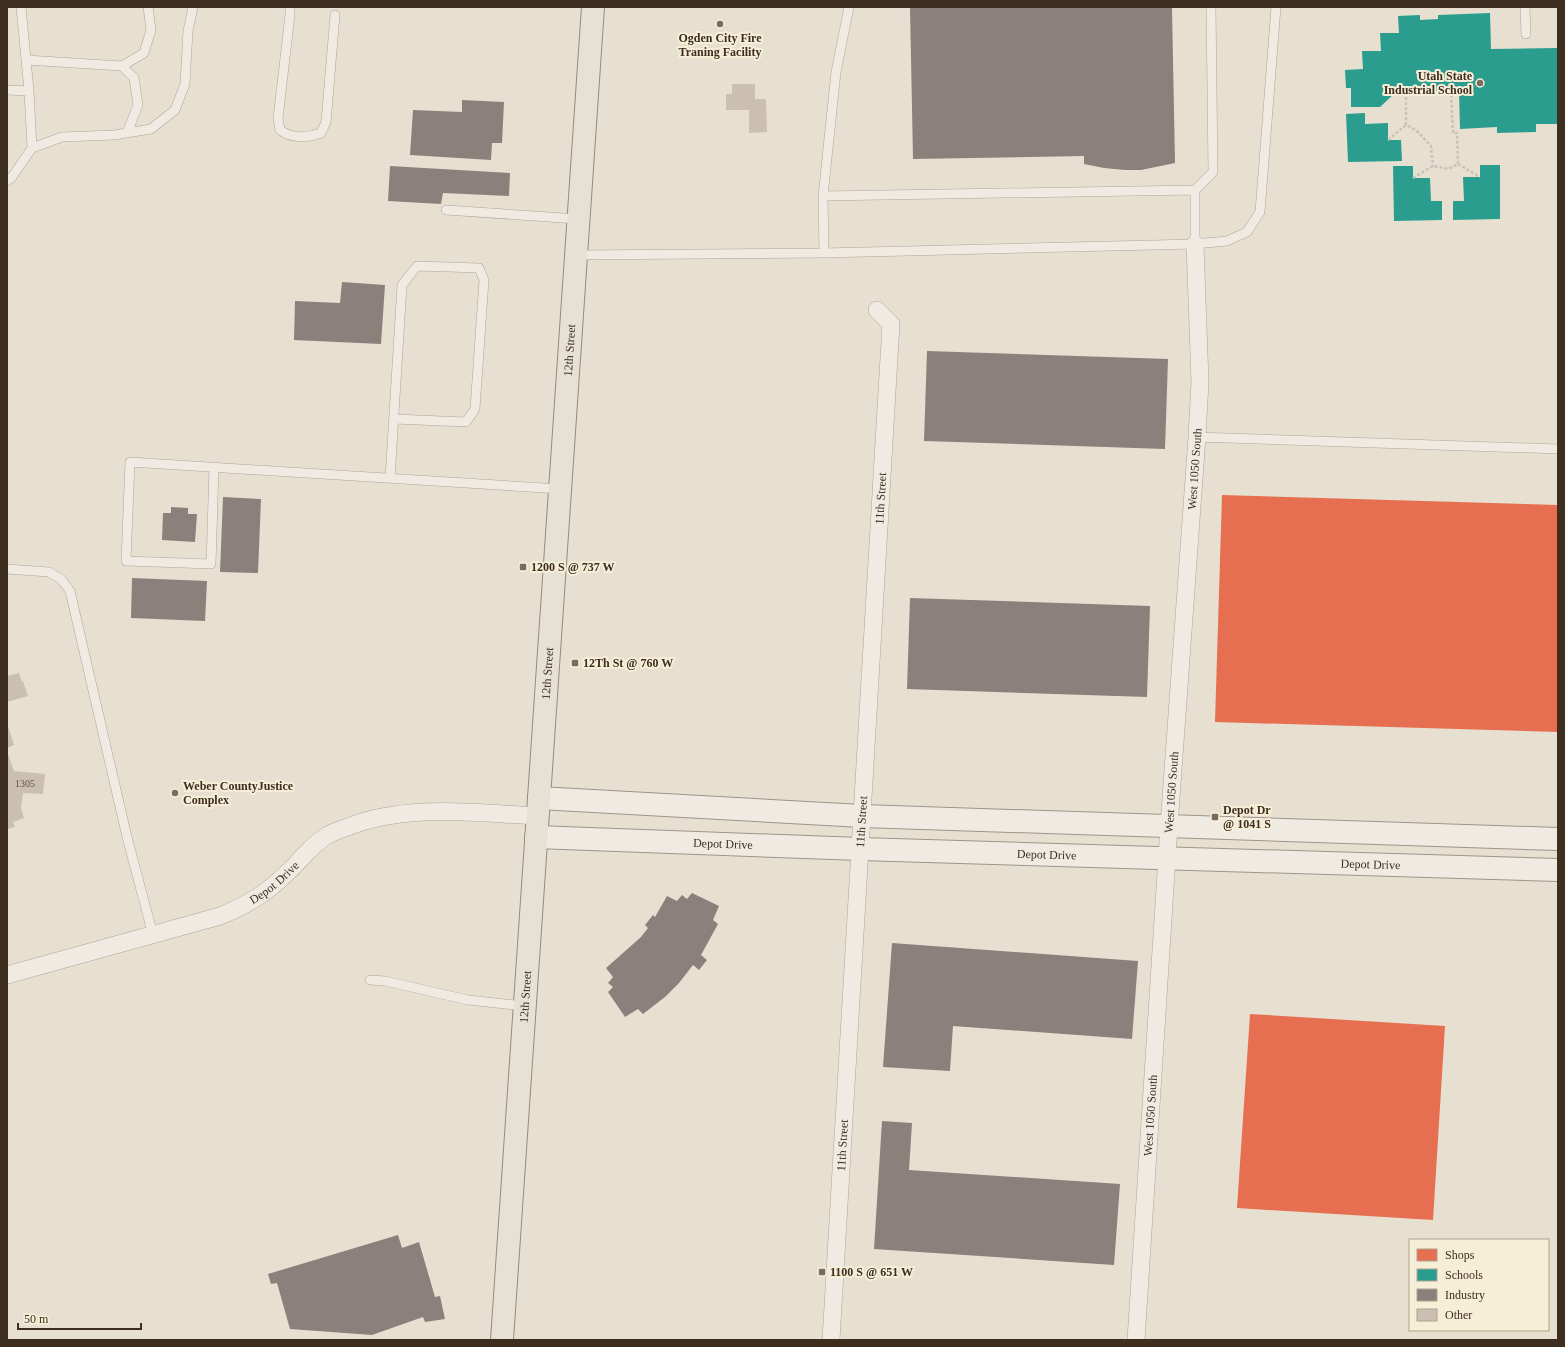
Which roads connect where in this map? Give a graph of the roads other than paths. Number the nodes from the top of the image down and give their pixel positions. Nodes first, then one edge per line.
1 (21, 7) edge
2 (148, 7) edge
3 (193, 7) edge
4 (290, 7) edge
5 (593, 7) edge
6 (849, 7) edge
7 (1211, 7) edge
8 (1276, 7) edge
9 (1525, 7) edge
10 (335, 15) dead end
11 (1526, 34) dead end
12 (26, 60) junction
13 (122, 66) junction
14 (7, 90) edge
15 (29, 91) junction
16 (127, 133) junction
17 (32, 148) junction
18 (7, 181) edge
19 (1195, 190) junction
20 (823, 196) junction
21 (446, 210) dead end
22 (578, 219) junction
23 (1194, 244) junction
24 (824, 253) junction
25 (576, 255) junction
26 (877, 310) dead end
27 (394, 419) junction
28 (1197, 437) junction
29 (1558, 449) edge
30 (214, 467) junction
31 (390, 478) junction
32 (560, 489) junction
33 (7, 569) edge
34 (862, 816) junction
35 (537, 817) junction
36 (1169, 826) junction
37 (1558, 839) edge
38 (860, 849) junction
39 (1167, 858) junction
40 (1558, 870) edge
41 (153, 935) junction
42 (7, 975) edge
43 (370, 980) dead end
44 (524, 1006) junction
45 (502, 1340) edge
46 (831, 1340) edge
47 (1136, 1340) edge

1 - 12 lane
2 - 13 lane
3 - 16 lane
4 - 10 lane
5 - 22 main road, 12th Street
6 - 20 lane
7 - 19 lane
8 - 23 lane
9 - 11 lane
12 - 13 lane
12 - 15 lane
13 - 16 lane
14 - 15 lane
15 - 17 lane
16 - 17 lane
17 - 18 lane
19 - 20 lane
19 - 23 lane
20 - 24 lane
21 - 22 lane
22 - 25 main road, 12th Street
23 - 24 lane
23 - 28 street, West 1050 South
24 - 25 lane
25 - 32 main road, 12th Street
26 - 34 street, 11th Street
27 - 27 lane
27 - 31 lane
28 - 29 lane
28 - 36 street, West 1050 South
30 - 30 lane
30 - 31 lane
31 - 32 lane
32 - 35 main road, 12th Street
33 - 41 lane
34 - 35 main road, Depot Drive
34 - 36 main road, Depot Drive
34 - 38 street, 11th Street
35 - 38 main road, Depot Drive
35 - 41 street, Depot Drive
35 - 44 main road, 12th Street
36 - 37 main road, Depot Drive
36 - 39 street, West 1050 South
38 - 39 main road, Depot Drive
38 - 46 street, 11th Street
39 - 40 main road, Depot Drive
39 - 47 street, West 1050 South
41 - 42 street, Depot Drive
43 - 44 lane
44 - 45 main road, 12th Street

